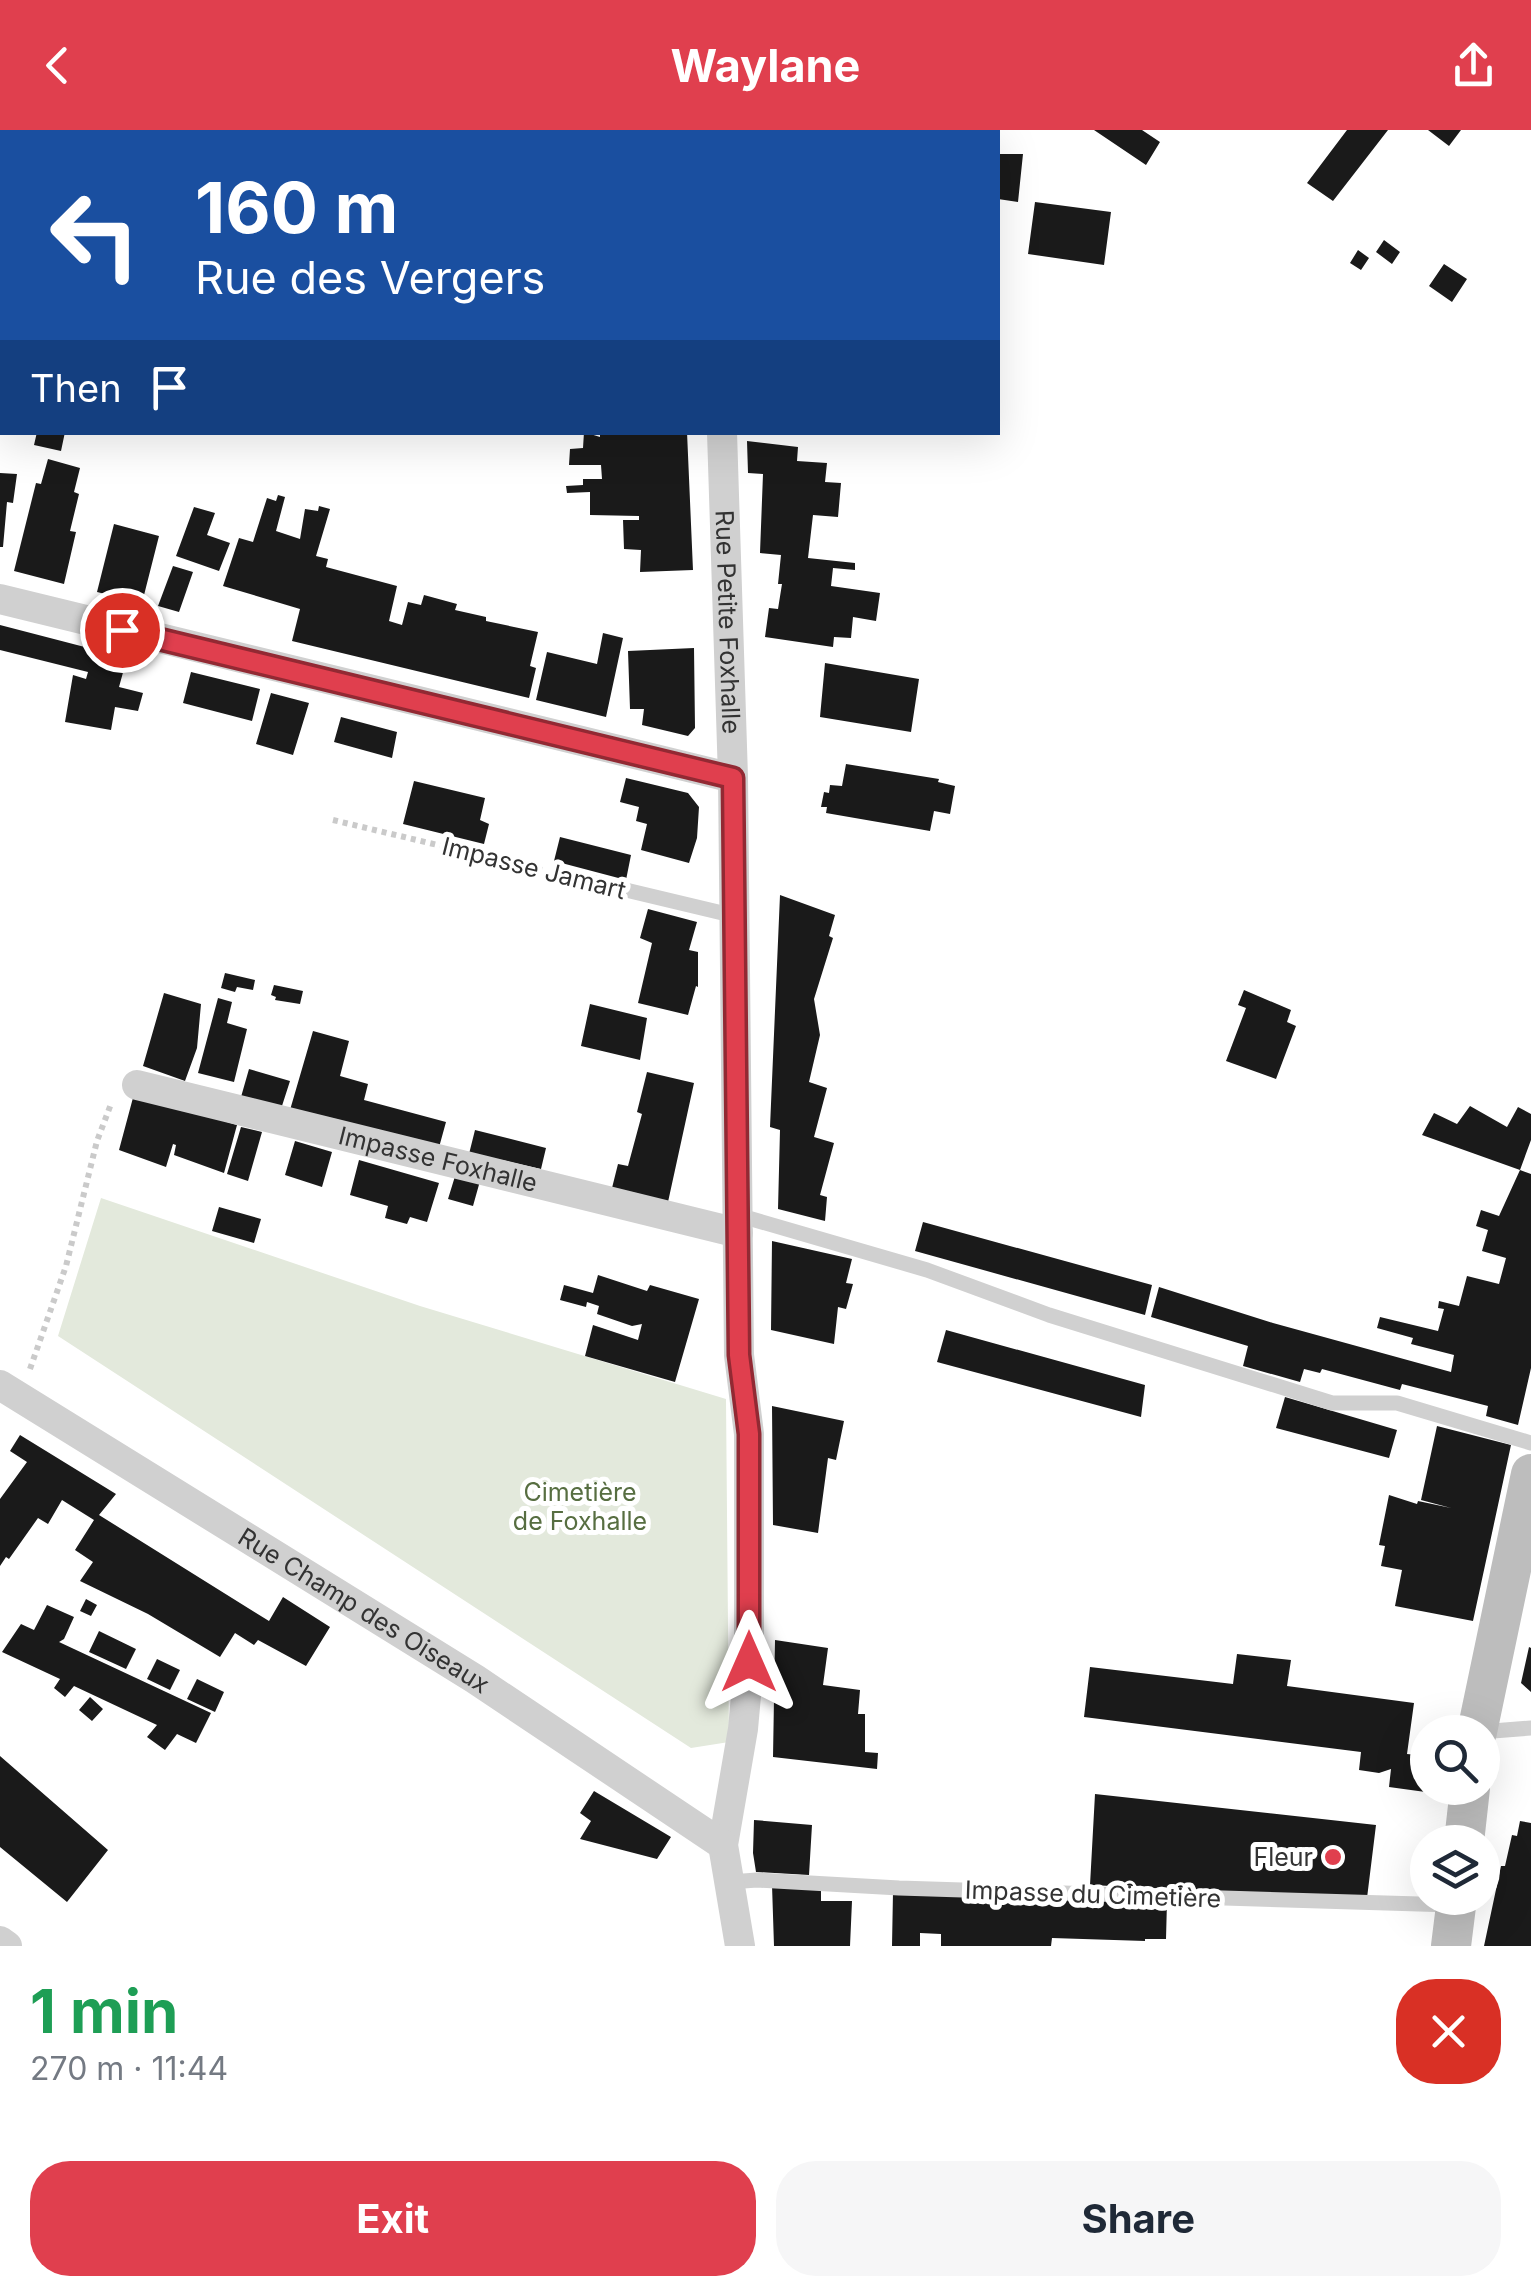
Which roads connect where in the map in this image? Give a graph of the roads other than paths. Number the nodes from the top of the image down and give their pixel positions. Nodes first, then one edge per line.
1 (722, 435) edge
2 (0, 599) edge
3 (733, 778) junction
4 (562, 875) road end
5 (734, 916) junction
6 (137, 1084) road end
7 (738, 1224) junction
8 (8, 1390) edge
9 (1531, 1443) edge
10 (1531, 1474) edge
11 (1481, 1715) edge
12 (1531, 1728) edge
13 (1500, 1730) edge
14 (723, 1845) junction
15 (730, 1882) junction
16 (1410, 1900) edge
17 (1455, 1915) edge
18 (0, 1941) edge
19 (6, 1946) edge
20 (740, 1946) edge
21 (1451, 1946) edge

1 - 3 street, Rue Petite Foxhalle
2 - 3 street
3 - 5 street, Rue Petite Foxhalle
4 - 5 lane, Impasse Jamart
5 - 7 street, Rue Petite Foxhalle
6 - 7 street, Impasse Foxhalle
7 - 9 lane
7 - 14 street, Rue Petite Foxhalle
8 - 14 street, Rue Champ des Oiseaux
10 - 11 street
12 - 13 lane
14 - 15 street, Rue Petite Foxhalle
15 - 16 lane, Impasse du Cimetière
15 - 20 street, Rue Petite Foxhalle
17 - 21 street
18 - 19 street

